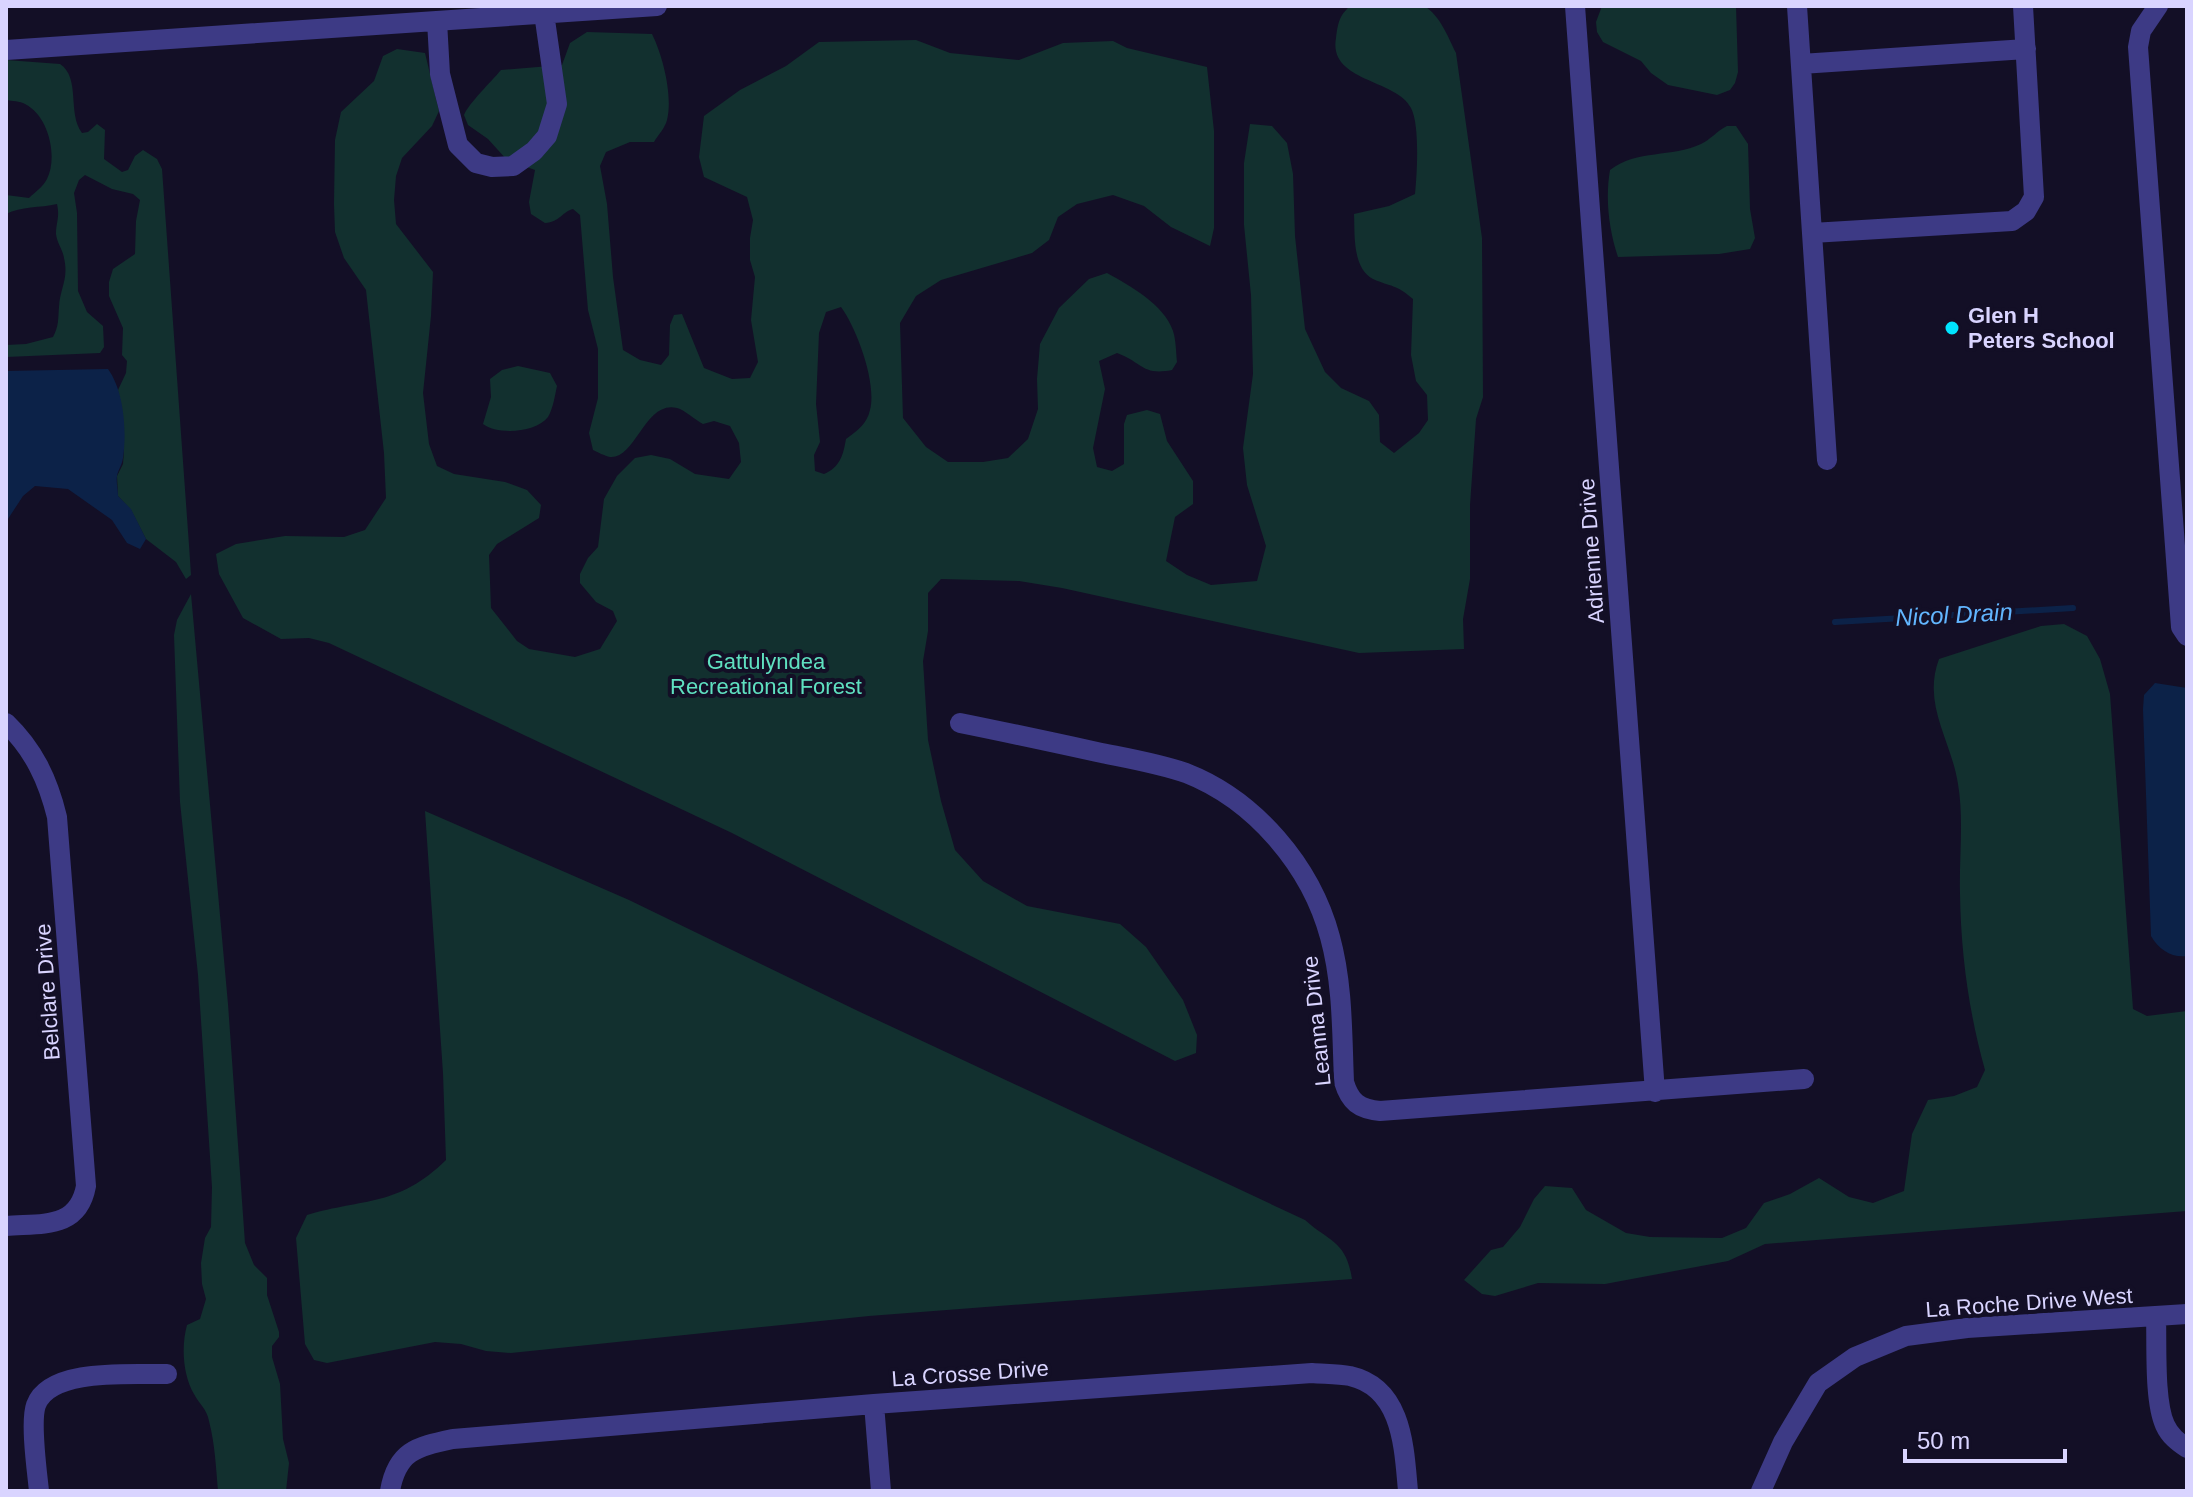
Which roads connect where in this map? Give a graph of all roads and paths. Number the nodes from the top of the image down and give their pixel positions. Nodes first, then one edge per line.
1 (657, 6) edge
2 (1575, 6) edge
3 (1797, 6) edge
4 (2023, 6) edge
5 (2158, 6) edge
6 (603, 8) edge
7 (571, 9) edge
8 (544, 13) junction
9 (437, 21) junction
10 (2026, 49) junction
11 (6, 50) edge
12 (1801, 64) junction
13 (1812, 233) junction
14 (1827, 460) dead end
15 (2187, 636) edge
16 (6, 723) edge
17 (960, 723) dead end
18 (1804, 1079) dead end
19 (1655, 1092) junction
20 (6, 1226) edge
21 (2187, 1314) edge
22 (2156, 1317) junction
23 (167, 1374) dead end
24 (874, 1404) junction
25 (2187, 1448) edge
26 (39, 1491) edge
27 (390, 1491) edge
28 (881, 1491) edge
29 (1408, 1491) edge
30 (1761, 1491) edge

1 - 6 street
2 - 19 street, Adrienne Drive
3 - 12 street
4 - 10 street
5 - 15 street
6 - 7 street
7 - 8 street
8 - 9 street
8 - 9 street
9 - 11 street
10 - 12 street
10 - 13 street
12 - 13 street
13 - 14 street
16 - 20 street, Belclare Drive
17 - 19 street, Leanna Drive
18 - 19 street, Leanna Drive
21 - 22 street, La Roche Drive West
22 - 25 street
22 - 30 street, La Roche Drive West
23 - 26 street
24 - 27 street, La Crosse Drive
24 - 28 street
24 - 29 street, La Crosse Drive

